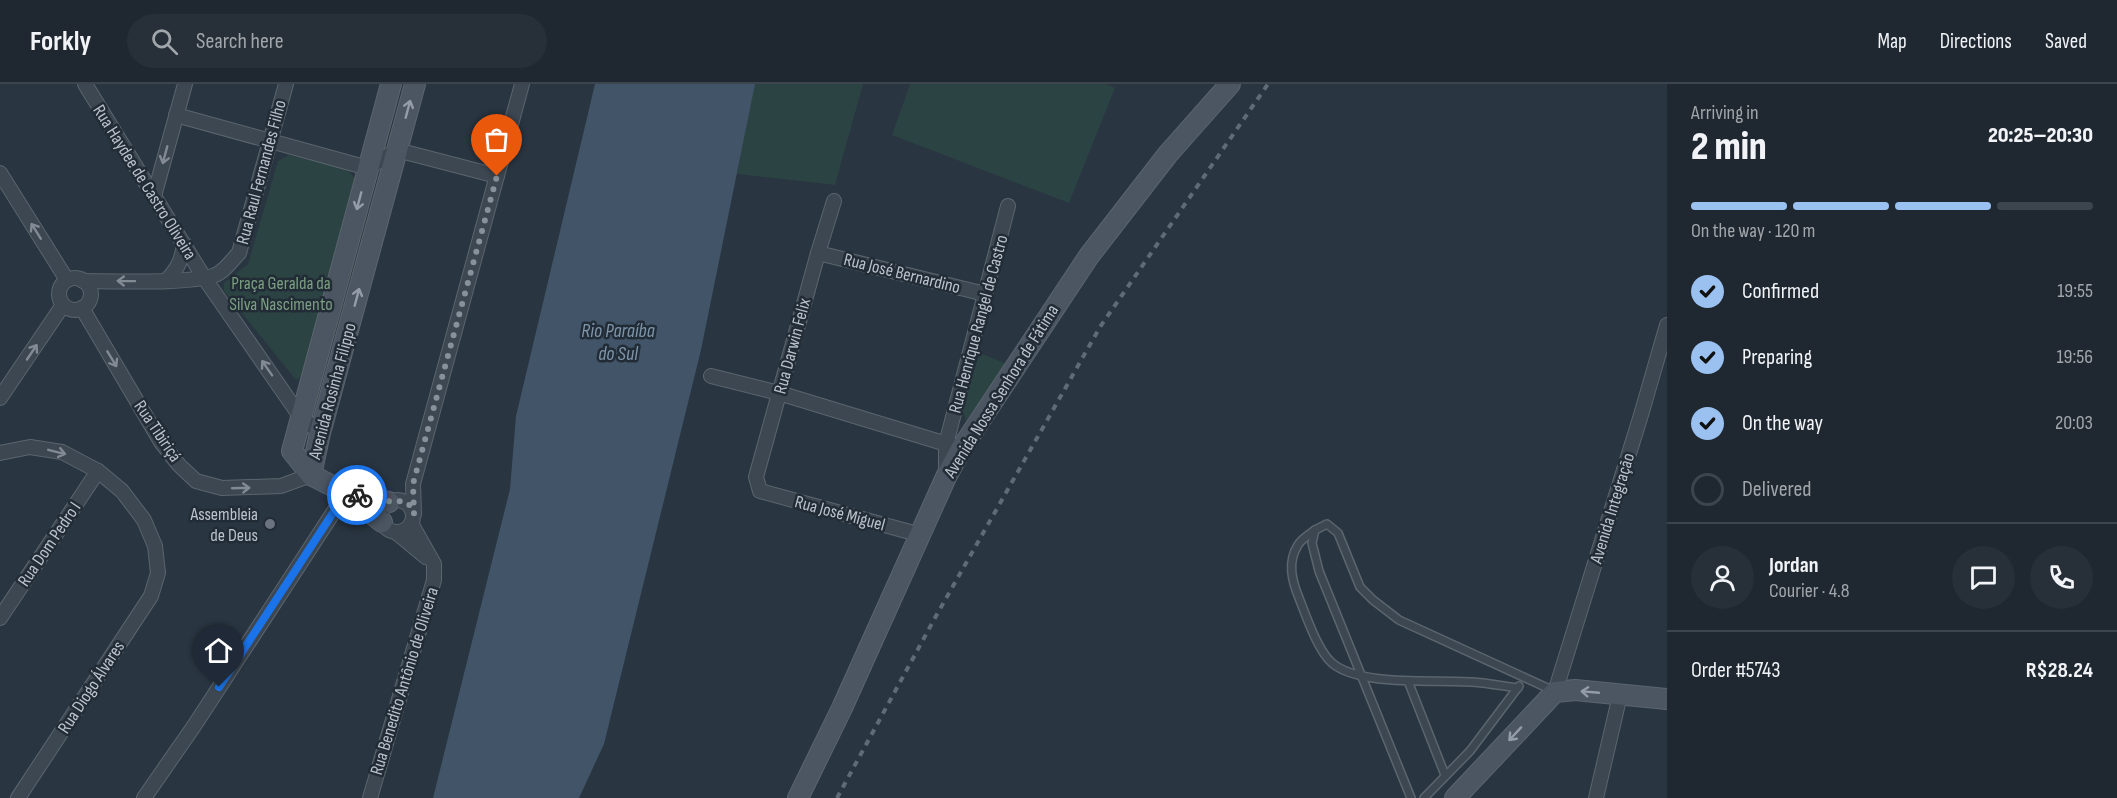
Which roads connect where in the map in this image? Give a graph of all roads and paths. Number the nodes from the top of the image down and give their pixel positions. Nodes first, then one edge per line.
1 (85, 84) edge
2 (184, 84) edge
3 (286, 84) edge
4 (391, 84) edge
5 (415, 84) edge
6 (522, 84) edge
7 (1230, 84) edge
8 (176, 115) junction
9 (270, 141) junction
10 (397, 150) junction
11 (368, 168) junction
12 (497, 176) junction
13 (1, 179) edge
14 (154, 196) junction
15 (834, 201) dead end
16 (1008, 206) dead end
17 (184, 244) junction
18 (818, 253) junction
19 (205, 279) junction
20 (67, 280) junction
21 (83, 281) junction
22 (166, 281) junction
23 (986, 294) junction
24 (63, 305) junction
25 (82, 308) junction
26 (1667, 325) edge
27 (711, 376) dead end
28 (779, 393) junction
29 (0, 398) edge
30 (300, 416) junction
31 (320, 433) junction
32 (953, 446) junction
33 (0, 453) edge
34 (98, 471) junction
35 (311, 475) junction
36 (413, 484) junction
37 (760, 491) joint
38 (346, 493) junction
39 (394, 501) junction
40 (413, 519) junction
41 (390, 528) junction
42 (1315, 530) junction
43 (921, 535) junction
44 (434, 564) junction
45 (0, 618) edge
46 (1362, 676) junction
47 (1524, 679) junction
48 (1408, 681) junction
49 (1518, 688) junction
50 (1555, 692) junction
51 (1620, 695) junction
52 (1667, 699) edge
53 (1445, 775) junction
54 (1431, 791) junction
55 (18, 798) edge
56 (144, 798) edge
57 (370, 798) edge
58 (798, 798) edge
59 (1411, 798) edge
60 (1424, 798) edge
61 (1436, 798) edge
62 (1455, 798) edge
63 (1596, 798) edge

1 - 14 street, Rua Haydee de Castro Oliveira
2 - 8 street
3 - 9 street, Rua Raul Fernandes Filho
4 - 11 street, Avenida Rosinha Filippo
10 -> 5 street, Avenida Rosinha Filippo
6 - 12 street
7 - 32 street, Avenida Nossa Senhora de Fátima
8 - 9 street
8 -> 14 street
9 - 11 street
9 - 19 street, Rua Raul Fernandes Filho
10 - 11 street
10 - 12 street
31 -> 10 street, Avenida Rosinha Filippo
11 -> 30 street, Avenida Rosinha Filippo
12 - 36 street
20 -> 13 street
14 - 17 street, Rua Haydee de Castro Oliveira
15 - 18 street, Rua Darwin Felix
16 - 23 street, Rua Henrique Rangel de Castro
17 - 19 street, Rua Haydee de Castro Oliveira
17 - 22 street
18 - 23 street, Rua José Bernardino
18 - 28 street, Rua Darwin Felix
19 - 22 street, Rua Haydee de Castro Oliveira
30 -> 19 street, Rua Haydee de Castro Oliveira
20 - 21 street
20 - 24 street
22 -> 21 street, Rua Haydee de Castro Oliveira
21 - 25 street
23 - 32 street, Rua Henrique Rangel de Castro
24 - 25 street
29 -> 24 street
25 -> 35 street, Rua Tibiriçá
26 - 50 street, Avenida Integração
27 - 28 street
28 - 32 street
28 - 37 street, Rua Darwin Felix
30 - 31 street, Rua Haydee de Castro Oliveira
30 - 35 street, Avenida Rosinha Filippo
31 - 35 street, Avenida Rosinha Filippo
32 - 43 street, Avenida Nossa Senhora de Fátima
33 -> 34 street
34 - 45 street, Rua Dom Pedro I
34 - 55 street, Rua Diogo Álvares
35 - 38 street
36 - 39 street
36 - 40 street
37 - 43 street, Rua José Miguel
38 - 39 street
38 - 41 street
38 - 56 street
39 - 40 street
39 - 41 street
40 - 41 street
40 - 44 street
41 - 44 street
42 - 46 lane
42 - 46 lane
42 - 47 lane
43 - 58 street, Avenida Nossa Senhora de Fátima
44 - 57 street, Rua Benedito Antônio de Oliveira
46 - 48 lane
46 - 59 lane
47 - 49 lane
47 - 50 lane
48 - 49 lane
48 - 53 lane
49 - 53 lane
51 -> 50 street
50 -> 62 street
51 - 52 street
51 - 63 street
53 - 54 lane
54 - 60 lane
54 - 61 lane

